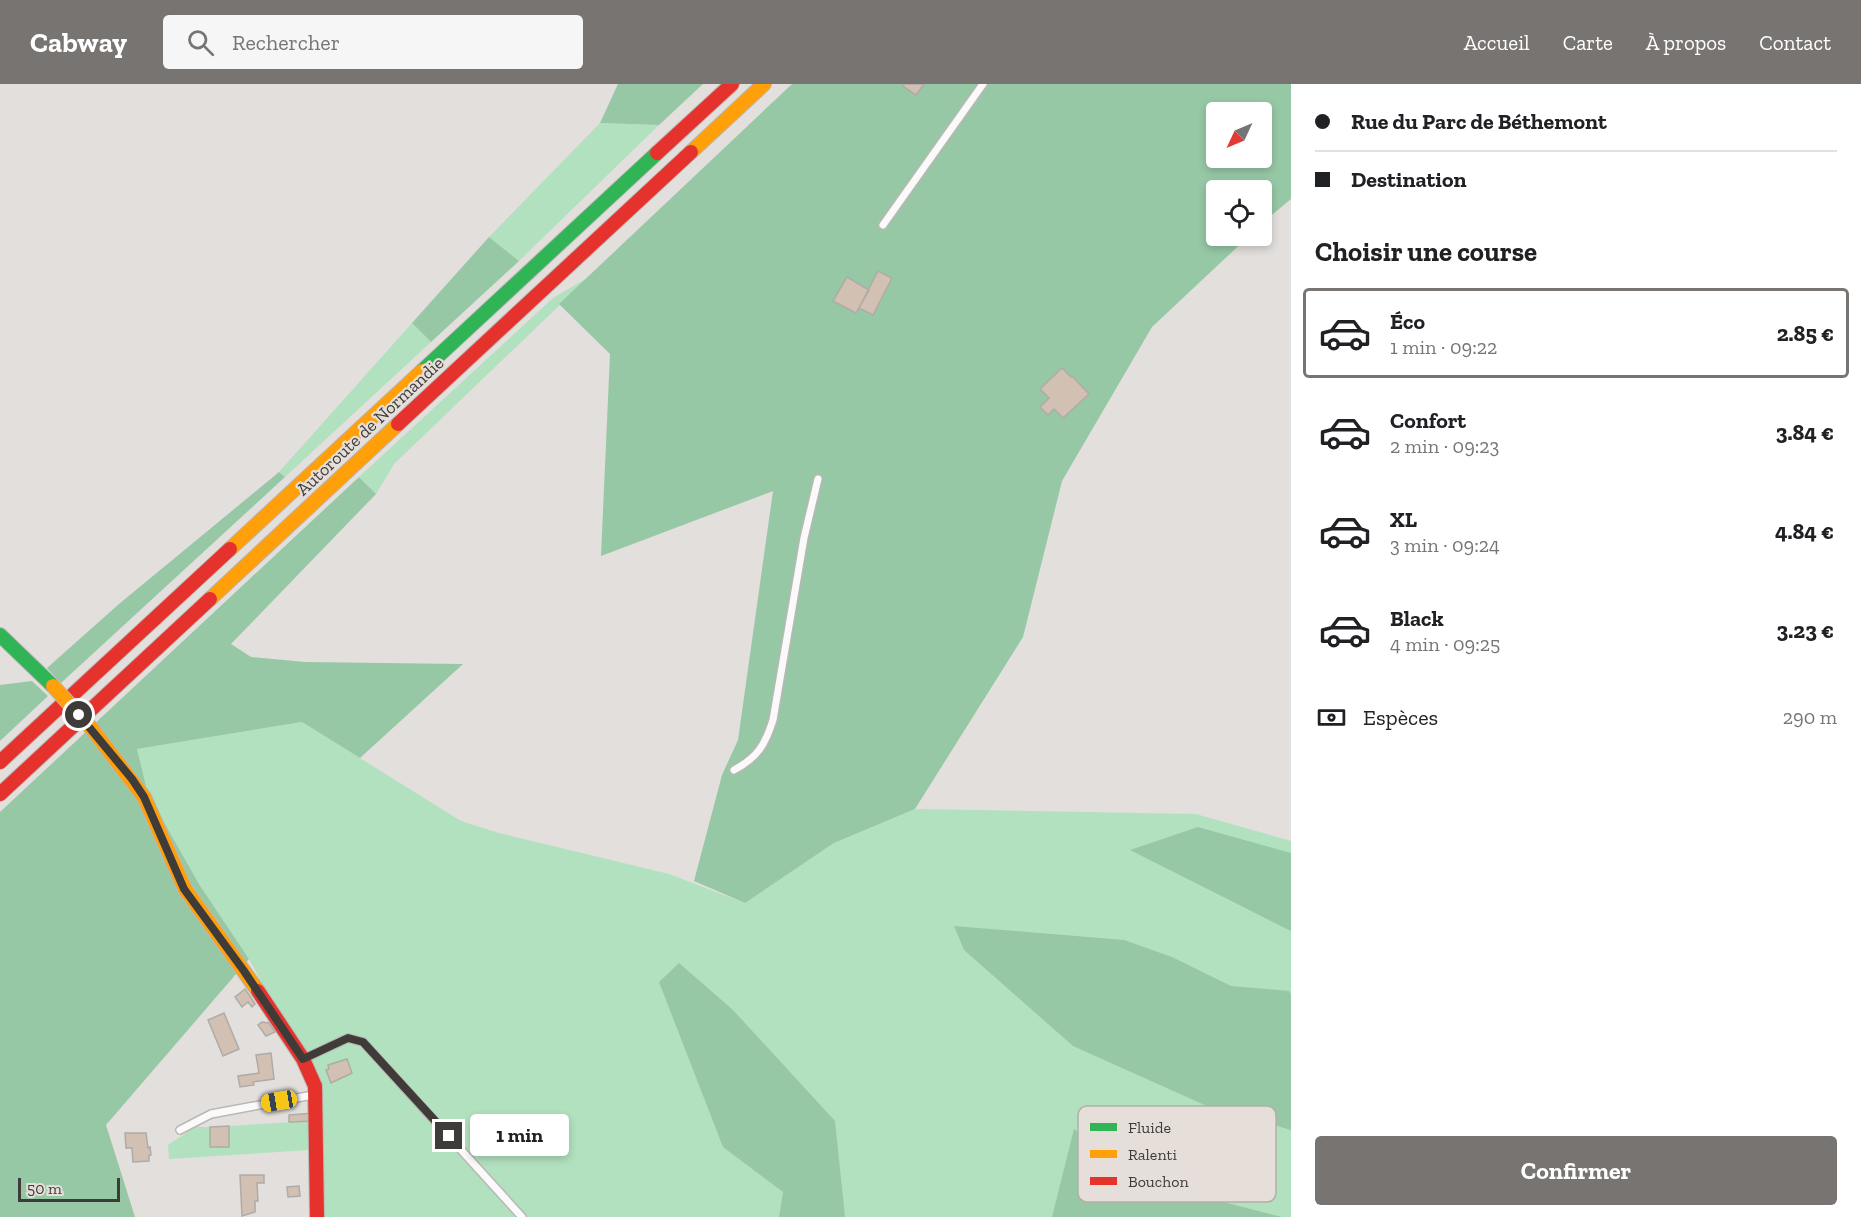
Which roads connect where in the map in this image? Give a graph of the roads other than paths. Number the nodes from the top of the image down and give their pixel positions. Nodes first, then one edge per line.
1 (732, 84) edge
2 (764, 84) edge
3 (982, 84) edge
4 (883, 225) dead end
5 (818, 479) dead end
6 (0, 635) edge
7 (0, 762) edge
8 (734, 770) dead end
9 (0, 794) edge
10 (303, 1059) junction
11 (316, 1095) junction
12 (180, 1130) dead end
13 (317, 1217) edge
14 (522, 1217) edge

1 - 7 main road, Autoroute de Normandie
2 - 9 main road, Autoroute de Normandie
3 - 4 lane
5 - 8 lane
6 - 10 main road, bridge
10 - 11 main road
10 - 14 lane
11 - 12 lane
11 - 13 main road

